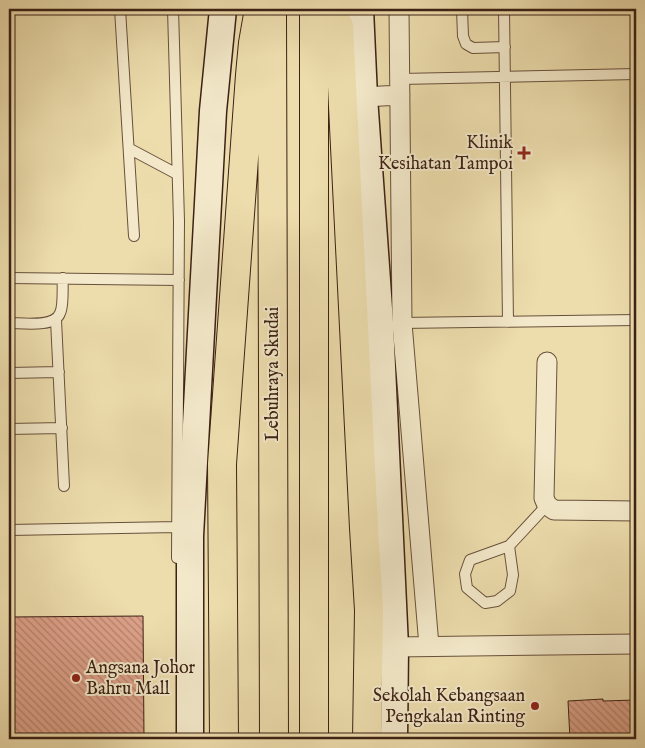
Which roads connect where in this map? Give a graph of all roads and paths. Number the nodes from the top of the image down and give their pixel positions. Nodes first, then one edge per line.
1 (120, 9) edge
2 (173, 9) edge
3 (223, 9) edge
4 (259, 9) edge
5 (272, 9) edge
6 (314, 9) edge
7 (330, 9) edge
8 (360, 9) edge
9 (399, 9) edge
10 (462, 9) edge
11 (504, 9) edge
12 (505, 47) junction
13 (636, 74) edge
14 (505, 77) junction
15 (400, 87) junction
16 (364, 97) junction
17 (130, 149) junction
18 (178, 174) junction
19 (134, 236) dead end
20 (9, 278) edge
21 (63, 278) junction
22 (179, 280) junction
23 (56, 320) junction
24 (636, 320) edge
25 (508, 322) junction
26 (9, 323) edge
27 (391, 323) junction
28 (547, 362) dead end
29 (59, 372) junction
30 (9, 373) edge
31 (9, 428) edge
32 (62, 428) junction
33 (64, 486) dead end
34 (547, 505) junction
35 (636, 511) edge
36 (177, 527) junction
37 (9, 530) edge
38 (509, 546) junction
39 (177, 566) dead end
40 (636, 644) edge
41 (428, 646) junction
42 (395, 647) junction
43 (190, 739) edge
44 (224, 739) edge
45 (274, 739) edge
46 (314, 739) edge
47 (367, 739) edge
48 (394, 739) edge

1 - 17 lane
2 - 18 lane
3 - 43 street
4 - 44 highway
5 - 45 highway, Lebuhraya Skudai
6 - 46 highway
7 - 47 highway
8 - 16 street
9 - 15 street
10 - 12 lane
11 - 12 lane
12 - 14 lane
13 - 14 lane
14 - 15 lane
14 - 25 lane
15 - 16 street
15 - 27 street
16 - 27 street
17 - 18 lane
17 - 19 lane
18 - 22 lane
20 - 21 lane
21 - 22 lane
21 - 23 lane
22 - 36 lane
23 - 26 lane
23 - 29 lane
24 - 25 lane
25 - 27 lane
27 - 41 street
27 - 42 street
28 - 34 street
29 - 30 lane
29 - 32 lane
31 - 32 lane
32 - 33 lane
34 - 35 street
34 - 38 lane
36 - 37 lane
36 - 39 lane
38 - 38 lane
40 - 41 street
41 - 42 street
42 - 48 street

